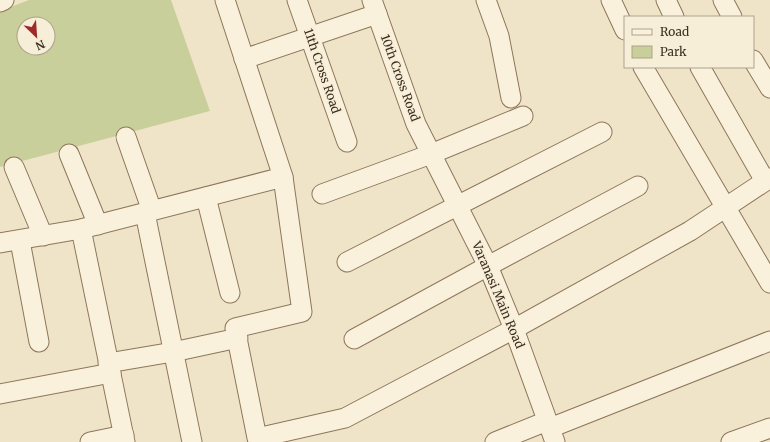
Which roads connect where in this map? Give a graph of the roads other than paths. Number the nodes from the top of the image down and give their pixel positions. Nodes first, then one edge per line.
1 (4, 0) edge
2 (225, 0) edge
3 (297, 0) edge
4 (486, 0) edge
5 (611, 0) edge
6 (666, 0) edge
7 (723, 0) edge
8 (0, 2) edge
9 (374, 7) edge
10 (674, 16) edge
11 (731, 16) edge
12 (624, 28) edge
13 (310, 37) junction
14 (244, 59) junction
15 (754, 62) edge
16 (644, 68) edge
17 (701, 68) edge
18 (770, 88) edge
19 (511, 98) dead end
20 (523, 116) dead end
21 (602, 132) dead end
22 (126, 137) dead end
23 (347, 142) dead end
24 (69, 154) dead end
25 (431, 154) junction
26 (14, 167) dead end
27 (283, 177) junction
28 (768, 179) edge
29 (638, 186) dead end
30 (322, 194) dead end
31 (206, 197) junction
32 (457, 206) junction
33 (726, 207) junction
34 (148, 212) junction
35 (89, 227) junction
36 (43, 236) junction
37 (20, 241) junction
38 (0, 244) edge
39 (347, 262) dead end
40 (488, 266) junction
41 (770, 283) edge
42 (230, 293) dead end
43 (514, 328) junction
44 (238, 338) junction
45 (354, 339) dead end
46 (770, 341) edge
47 (39, 342) dead end
48 (173, 352) junction
49 (109, 368) junction
50 (0, 394) edge
51 (770, 428) edge
52 (550, 430) edge
53 (125, 439) edge
54 (258, 440) edge
55 (90, 442) edge
56 (192, 442) edge
57 (495, 442) edge
58 (731, 442) edge

1 - 8 street
2 - 14 street
3 - 13 street, 11th Cross Road
4 - 19 street
5 - 12 street
6 - 10 street
7 - 11 street
9 - 13 street
9 - 25 street, 10th Cross Road
13 - 14 street
13 - 23 street, 11th Cross Road
14 - 27 street
15 - 18 street
16 - 33 street
17 - 28 street
20 - 25 street
21 - 32 street
22 - 34 street
24 - 35 street
25 - 30 street
25 - 32 street, Varanasi Main Road
26 - 36 street
27 - 31 street
27 - 44 street
28 - 33 street
29 - 40 street
31 - 34 street
31 - 42 street
32 - 39 street
32 - 40 street, Varanasi Main Road
33 - 41 street
33 - 43 street
34 - 35 street
34 - 48 street
35 - 36 street
35 - 49 street
36 - 37 street
37 - 38 street
37 - 47 street
40 - 43 street, Varanasi Main Road
40 - 45 street
43 - 52 street, Varanasi Main Road
43 - 54 street
44 - 48 street
44 - 54 street
46 - 52 street
48 - 49 street
48 - 56 street
49 - 50 street
49 - 53 street
51 - 58 street
52 - 57 street
53 - 55 street

